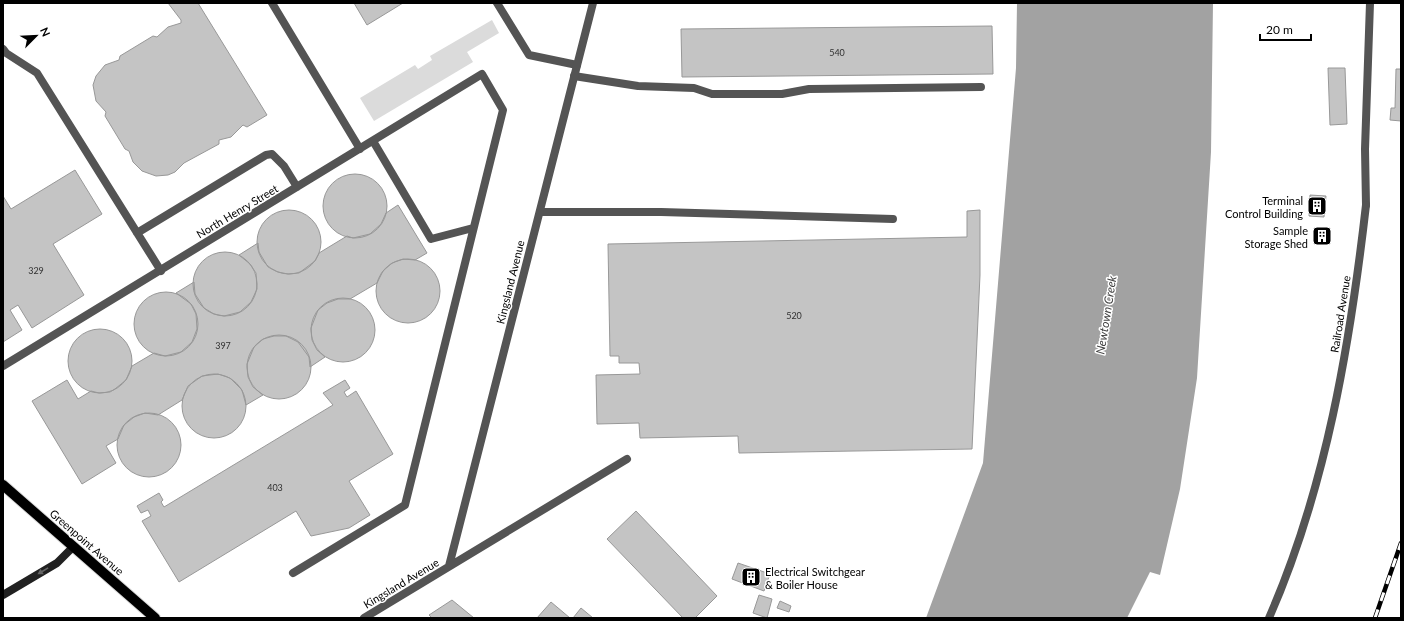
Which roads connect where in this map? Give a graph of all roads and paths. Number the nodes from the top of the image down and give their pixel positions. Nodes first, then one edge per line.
1 (272, 3) edge
2 (497, 3) edge
3 (593, 3) edge
4 (1370, 3) edge
5 (3, 49) edge
6 (577, 65) junction
7 (574, 76) junction
8 (981, 87) dead end
9 (373, 141) junction
10 (360, 149) junction
11 (297, 187) junction
12 (540, 212) junction
13 (893, 219) dead end
14 (473, 228) junction
15 (137, 233) junction
16 (161, 271) junction
17 (3, 366) edge
18 (627, 460) dead end
19 (3, 485) edge
20 (73, 547) junction
21 (449, 566) junction
22 (294, 573) dead end
23 (3, 595) edge
24 (155, 618) edge
25 (364, 618) edge
26 (1269, 618) edge

1 - 10 street
2 - 6 street
3 - 6 street, Kingsland Avenue
4 - 26 street, Railroad Avenue
5 - 15 street
6 - 7 street, Kingsland Avenue
7 - 8 street
7 - 12 street, Kingsland Avenue
9 - 10 street, North Henry Street
9 - 14 street
9 - 14 street, North Henry Street
10 - 11 street, North Henry Street
11 - 15 street
11 - 16 street, North Henry Street
12 - 13 street
12 - 21 street, Kingsland Avenue
14 - 22 street
15 - 16 street
16 - 17 street, North Henry Street
18 - 21 street, Kingsland Avenue
19 - 20 main road, Greenpoint Avenue
20 -> 23 main road
20 - 24 main road, Greenpoint Avenue
21 - 25 street, Kingsland Avenue

